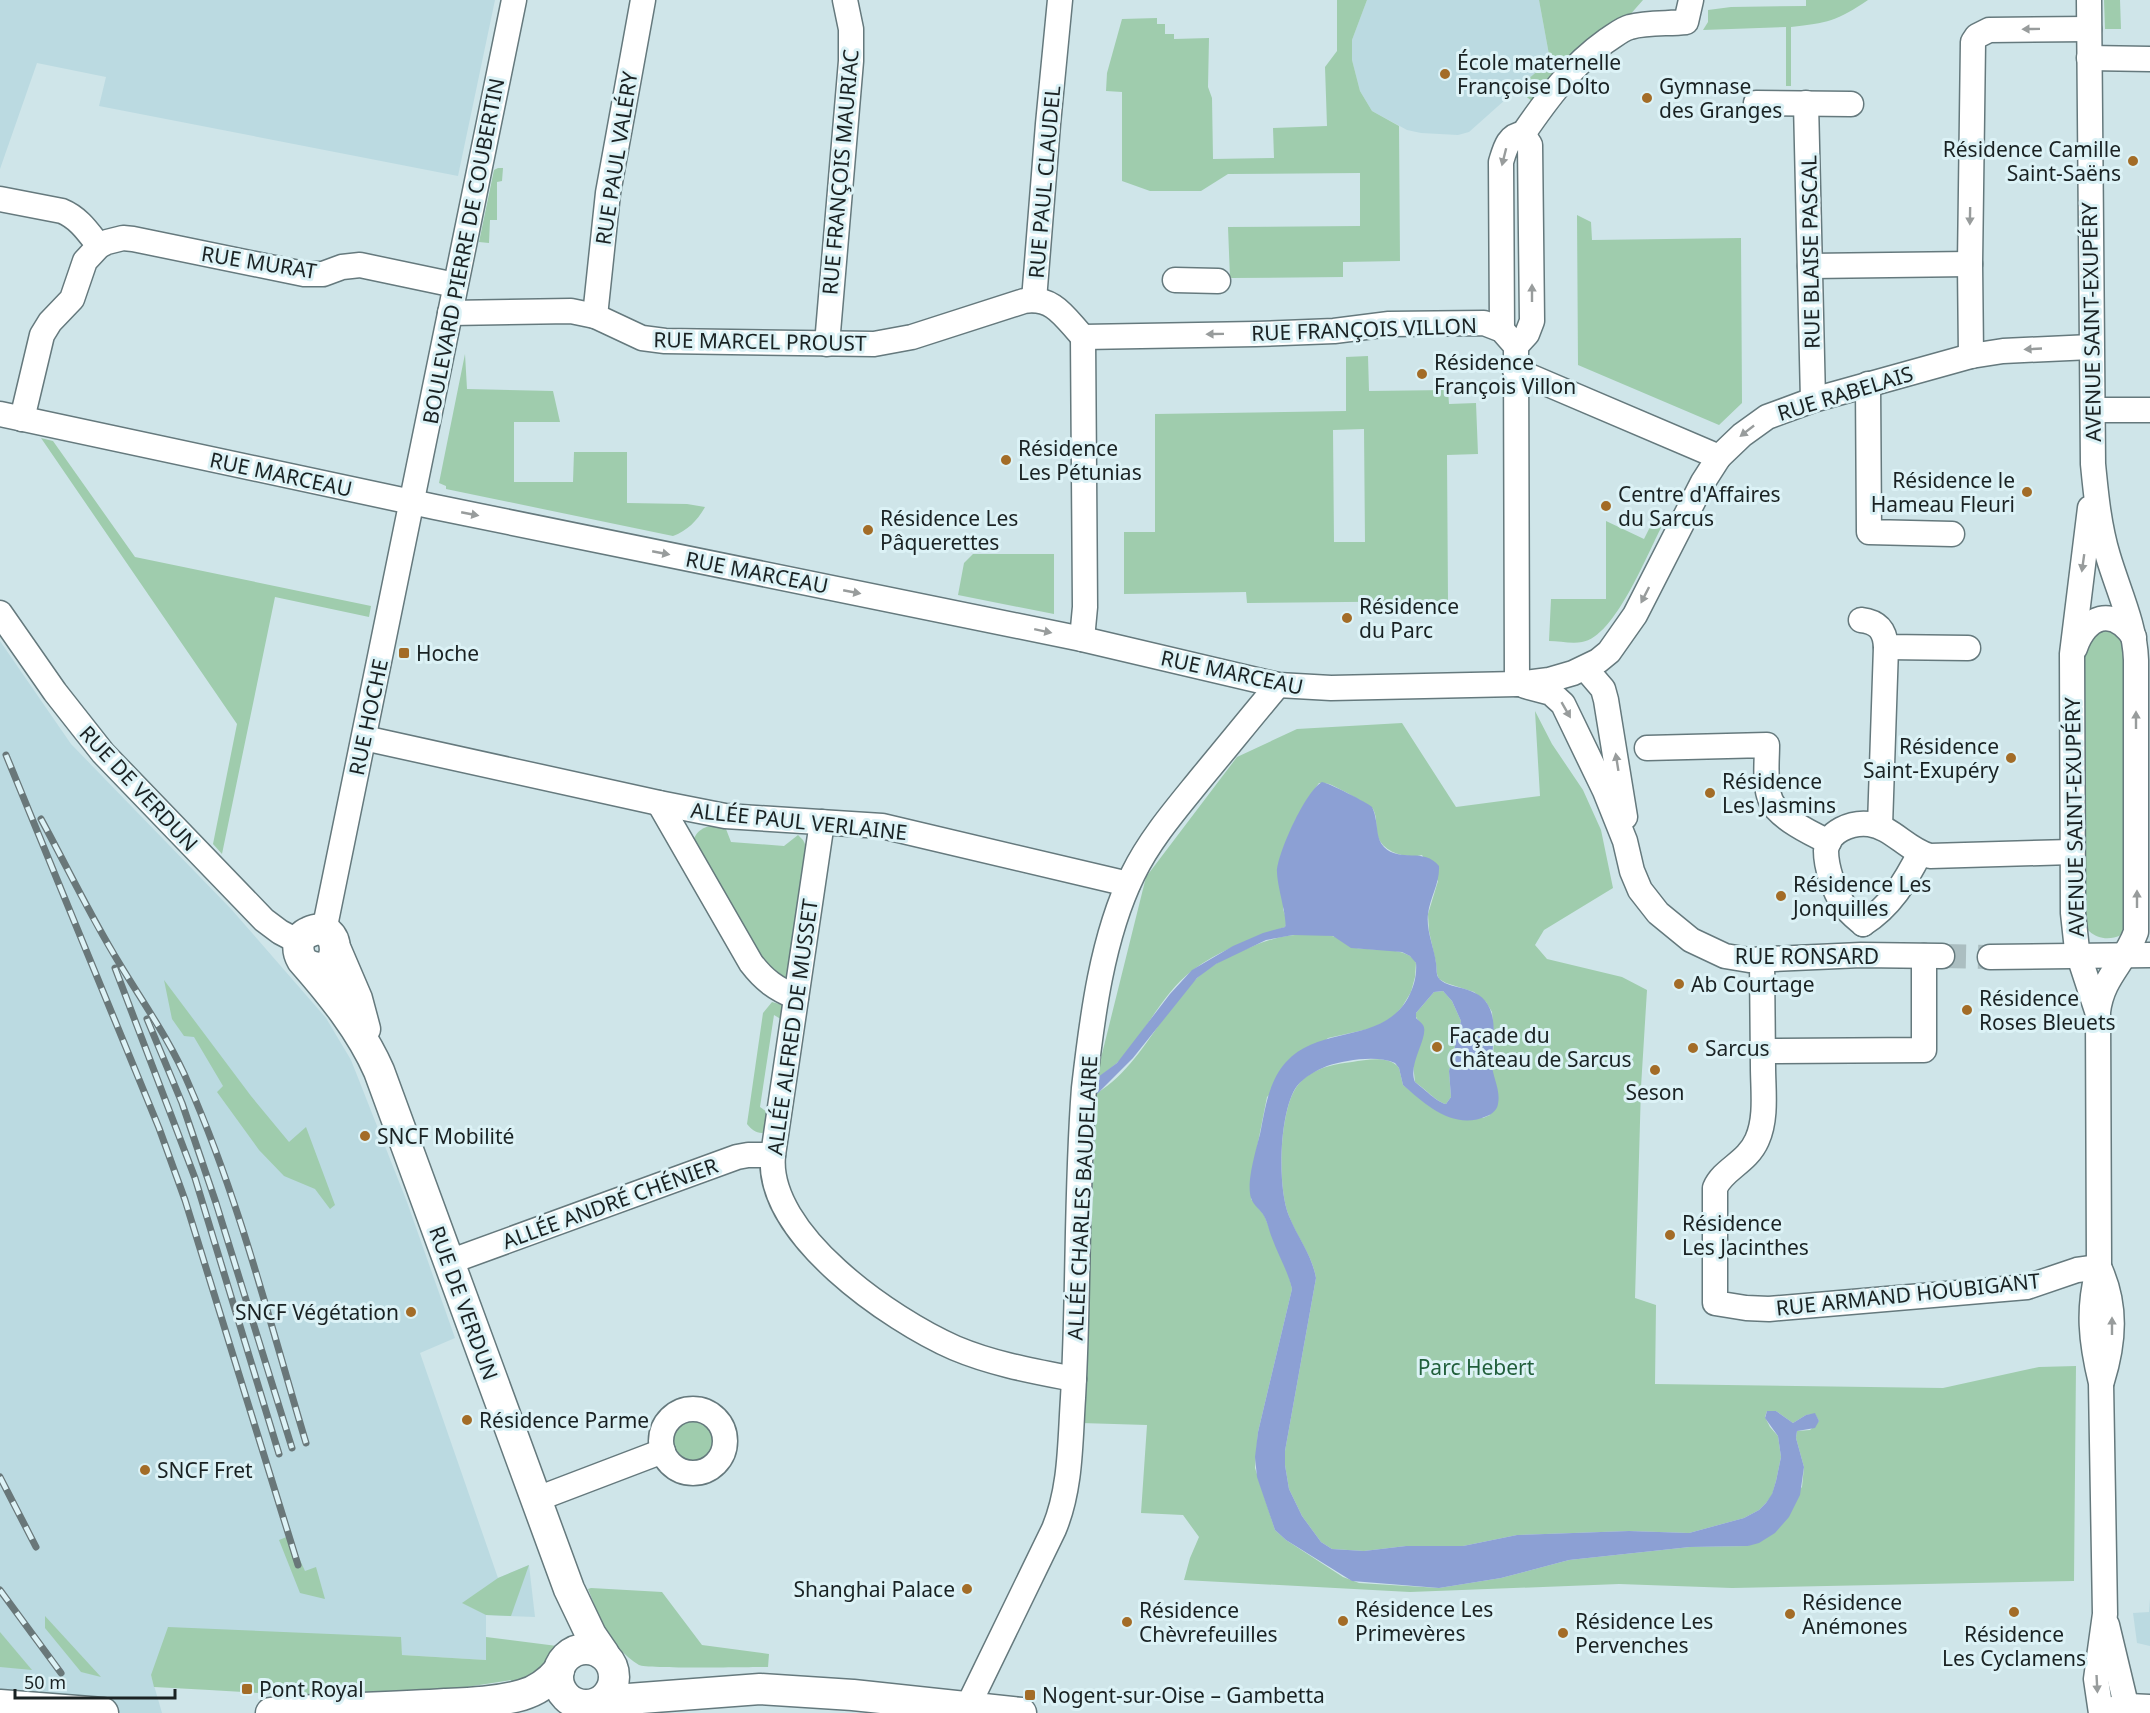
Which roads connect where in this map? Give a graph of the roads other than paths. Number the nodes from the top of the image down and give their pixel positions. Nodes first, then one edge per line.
1 (514, 0) edge
2 (643, 0) edge
3 (845, 0) edge
4 (1060, 0) edge
5 (1691, 0) edge
6 (2089, 0) edge
7 (2089, 29) junction
8 (2089, 58) junction
9 (2150, 58) edge
10 (1756, 103) dead end
11 (1806, 103) junction
12 (1851, 104) dead end
13 (0, 199) edge
14 (99, 246) junction
15 (1970, 264) junction
16 (1810, 266) junction
17 (1175, 280) dead end
18 (1218, 281) dead end
19 (455, 285) junction
20 (1034, 300) junction
21 (450, 313) junction
22 (595, 316) junction
23 (1083, 337) junction
24 (827, 344) junction
25 (2091, 347) junction
26 (1511, 349) junction
27 (1971, 356) junction
28 (1868, 384) junction
29 (1813, 400) junction
30 (2093, 410) junction
31 (2150, 410) edge
32 (11, 417) edge
33 (1719, 457) junction
34 (2093, 464) junction
35 (412, 502) junction
36 (1952, 534) dead end
37 (0, 613) edge
38 (1861, 620) dead end
39 (2134, 636) junction
40 (1082, 639) junction
41 (1886, 647) junction
42 (1968, 648) dead end
43 (2072, 654) junction
44 (1585, 668) junction
45 (1517, 684) junction
46 (1278, 686) junction
47 (364, 738) junction
48 (1647, 748) dead end
49 (659, 803) junction
50 (822, 822) junction
51 (1880, 826) junction
52 (1626, 841) junction
53 (1829, 842) junction
54 (2072, 852) junction
55 (1920, 853) junction
56 (1128, 884) junction
57 (1863, 924) junction
58 (316, 947) junction
59 (2125, 955) junction
60 (2150, 955) edge
61 (1862, 956) junction
62 (1990, 957) tunnel mouth
63 (2080, 957) junction
64 (1762, 960) junction
65 (796, 997) junction
66 (2098, 1012) junction
67 (1763, 1051) junction
68 (773, 1155) junction
69 (449, 1262) junction
70 (2099, 1267) junction
71 (1074, 1379) junction
72 (663, 1451) dead end
73 (537, 1499) junction
74 (569, 1589) junction
75 (608, 1659) junction
76 (561, 1664) junction
77 (760, 1689) junction
78 (588, 1702) junction
79 (0, 1705) edge
80 (967, 1708) junction
81 (2123, 1712) edge
82 (103, 1713) edge
83 (271, 1713) edge
84 (509, 1713) edge
85 (1021, 1713) edge

1 - 19 street, BOULEVARD PIERRE DE COUBERTIN
2 - 22 street, RUE PAUL VALÉRY
3 - 24 street, RUE FRANÇOIS MAURIAC
4 - 20 street, RUE PAUL CLAUDEL
5 - 26 street
6 - 7 street, AVENUE SAINT-EXUPÉRY
7 - 8 street, AVENUE SAINT-EXUPÉRY
7 -> 15 street
8 - 9 street
8 - 25 street, AVENUE SAINT-EXUPÉRY
10 - 11 street
11 - 12 street
11 - 16 street, RUE BLAISE PASCAL
13 - 14 street
14 - 19 street, RUE MURAT
14 - 32 street
15 - 16 street
15 - 27 street
16 - 29 street, RUE BLAISE PASCAL
17 - 18 street
19 - 21 street, BOULEVARD PIERRE DE COUBERTIN
20 - 23 street, RUE PAUL CLAUDEL
20 - 24 street, RUE MARCEL PROUST
21 - 22 street, RUE MARCEL PROUST
21 - 35 street, BOULEVARD PIERRE DE COUBERTIN
22 - 24 street, RUE MARCEL PROUST
26 -> 23 street, RUE FRANÇOIS VILLON
23 - 40 street
25 -> 27 street, RUE RABELAIS
25 - 30 street, AVENUE SAINT-EXUPÉRY
26 - 33 street, RUE FRANÇOIS VILLON
26 - 45 street
27 - 28 street, RUE RABELAIS
28 - 29 street, RUE RABELAIS
28 - 36 street
29 -> 33 street, RUE RABELAIS
30 - 31 street
30 - 34 street, AVENUE SAINT-EXUPÉRY
32 - 35 street, RUE MARCEAU
33 -> 44 street, RUE RABELAIS
34 - 39 street, AVENUE SAINT-EXUPÉRY
34 -> 43 street, AVENUE SAINT-EXUPÉRY
35 -> 40 street, RUE MARCEAU
35 - 47 street, RUE HOCHE
37 - 58 street, RUE DE VERDUN
38 - 41 street
39 - 43 street, AVENUE SAINT-EXUPÉRY
59 -> 39 street, AVENUE SAINT-EXUPÉRY
40 - 46 street, RUE MARCEAU
41 - 42 street
41 - 51 street
43 - 54 street, AVENUE SAINT-EXUPÉRY
44 - 45 street, RUE RABELAIS
52 -> 44 street, RUE RONSARD
45 - 46 street, RUE MARCEAU
45 -> 52 street, RUE RONSARD
46 - 56 street, ALLÉE CHARLES BAUDELAIRE
47 - 49 street, ALLÉE PAUL VERLAINE
47 - 58 street, RUE HOCHE
48 - 53 street
49 - 50 street, ALLÉE PAUL VERLAINE
49 - 65 street
50 - 56 street, ALLÉE PAUL VERLAINE
50 - 65 street, ALLÉE ALFRED DE MUSSET
51 - 53 street
51 - 55 street
52 - 64 street, RUE RONSARD
53 - 57 street
54 - 55 street
54 - 63 street, AVENUE SAINT-EXUPÉRY
55 - 57 street
56 - 71 street, ALLÉE CHARLES BAUDELAIRE
57 - 61 street
58 - 69 main road, RUE DE VERDUN
59 - 60 street
59 - 63 street
59 - 66 street, AVENUE SAINT-EXUPÉRY
61 - 64 street, RUE RONSARD
61 - 67 street, RUE RONSARD
62 - 63 street
63 - 66 street, AVENUE SAINT-EXUPÉRY
64 - 67 street
65 - 68 street, ALLÉE ALFRED DE MUSSET
66 - 70 street, AVENUE SAINT-EXUPÉRY
67 - 70 street, RUE ARMAND HOUBIGANT
68 - 69 street, ALLÉE ANDRÉ CHÉNIER
68 - 71 street, ALLÉE ALFRED DE MUSSET
69 - 73 main road, RUE DE VERDUN
70 - 81 street, AVENUE SAINT-EXUPÉRY
71 - 80 street, ALLÉE CHARLES BAUDELAIRE
72 - 73 street
73 - 74 main road, RUE DE VERDUN
74 - 75 main road, RUE DE VERDUN
74 - 76 main road, RUE DE VERDUN
75 - 76 main road
75 - 77 main road
75 - 78 main road
76 - 78 main road
76 - 83 main road
77 - 78 main road
77 - 80 main road
78 - 84 main road
79 - 82 main road
80 - 85 main road

